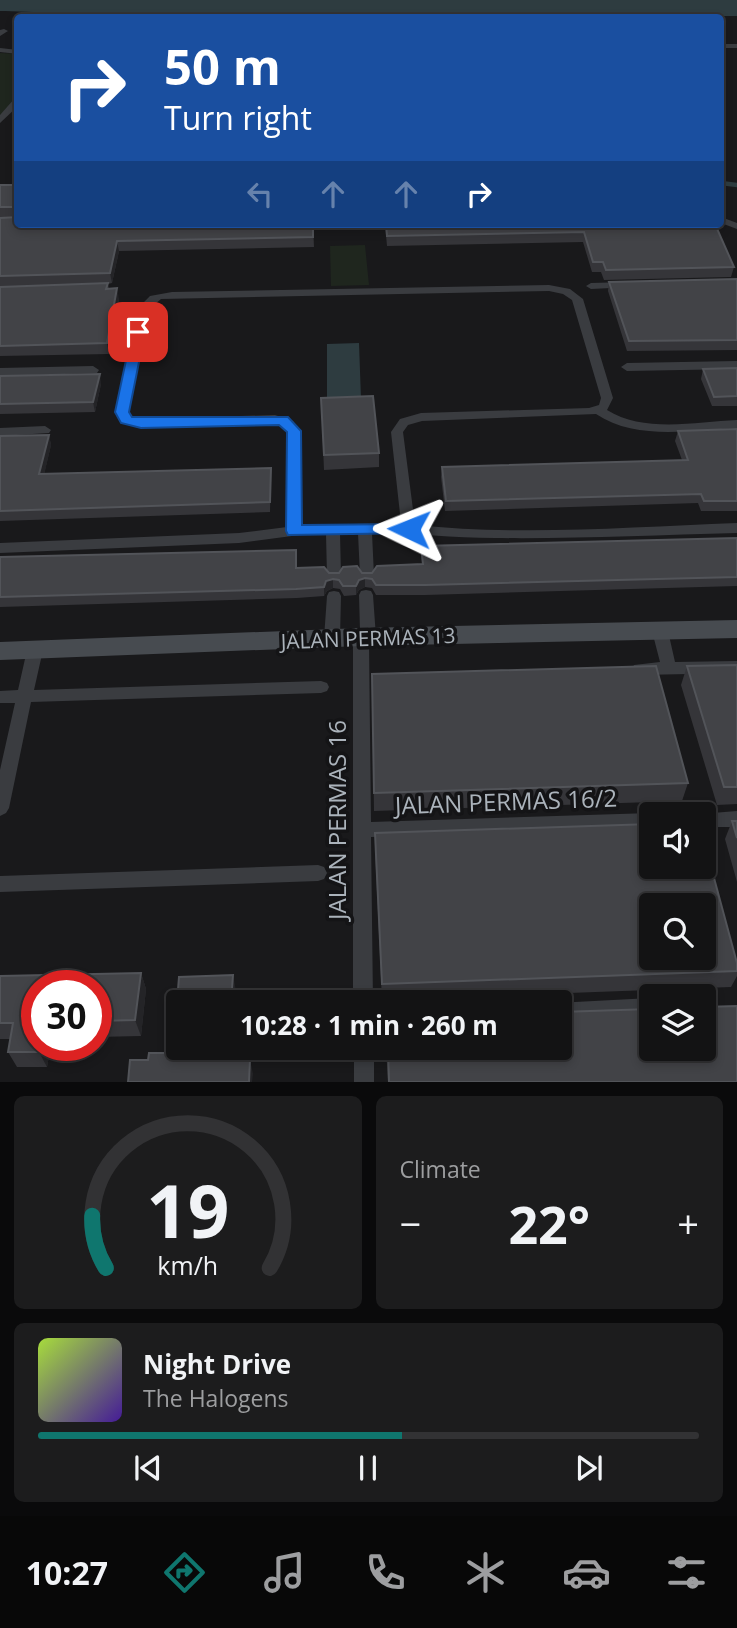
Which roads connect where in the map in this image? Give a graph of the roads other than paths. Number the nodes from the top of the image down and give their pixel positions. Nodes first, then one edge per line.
1 (14, 104) edge
2 (0, 120) edge
3 (644, 285) edge
4 (591, 286) dead end
5 (737, 365) edge
6 (627, 367) dead end
7 (93, 370) dead end
8 (0, 372) edge
9 (599, 411) junction
10 (737, 424) edge
11 (45, 430) dead end
12 (0, 432) edge
13 (365, 528) junction
14 (737, 528) edge
15 (333, 529) junction
16 (409, 529) junction
17 (294, 531) junction
18 (0, 548) edge
19 (334, 576) edge
20 (367, 576) edge
21 (366, 595) dead end
22 (334, 596) dead end
23 (737, 629) edge
24 (660, 631) junction
25 (365, 637) junction
26 (332, 638) junction
27 (35, 650) junction
28 (0, 651) edge
29 (737, 667) edge
30 (669, 668) junction
31 (628, 670) edge
32 (321, 687) dead end
33 (25, 696) junction
34 (0, 697) edge
35 (0, 808) edge
36 (737, 819) edge
37 (716, 820) edge
38 (639, 821) edge
39 (362, 830) junction
40 (318, 873) dead end
41 (0, 884) edge
42 (363, 990) edge
43 (639, 1008) edge
44 (572, 1011) edge
45 (364, 1060) edge
46 (364, 1082) edge

1 - 2 street
3 - 4 street
5 - 6 street
7 - 8 street
9 - 10 street
9 - 16 street
9 - 17 street
11 - 12 street
13 - 15 street
13 - 16 street
13 - 20 street
14 - 16 street
15 - 17 street
15 - 19 street
17 - 18 street
21 - 25 street, JALAN PERMAS 16
22 - 26 street
23 - 24 main road, JALAN PERMAS 13
24 - 25 main road, JALAN PERMAS 13
24 - 30 street
25 - 26 main road, JALAN PERMAS 13
25 - 39 street, JALAN PERMAS 16
26 - 27 main road, JALAN PERMAS 13
27 - 28 main road, JALAN PERMAS 13
27 - 33 street
29 - 30 street
30 - 31 street
32 - 33 street
33 - 34 street
33 - 35 street
36 - 37 street
38 - 39 street, JALAN PERMAS 16/2
39 - 42 street, JALAN PERMAS 16
40 - 41 street
43 - 44 street
45 - 46 street

